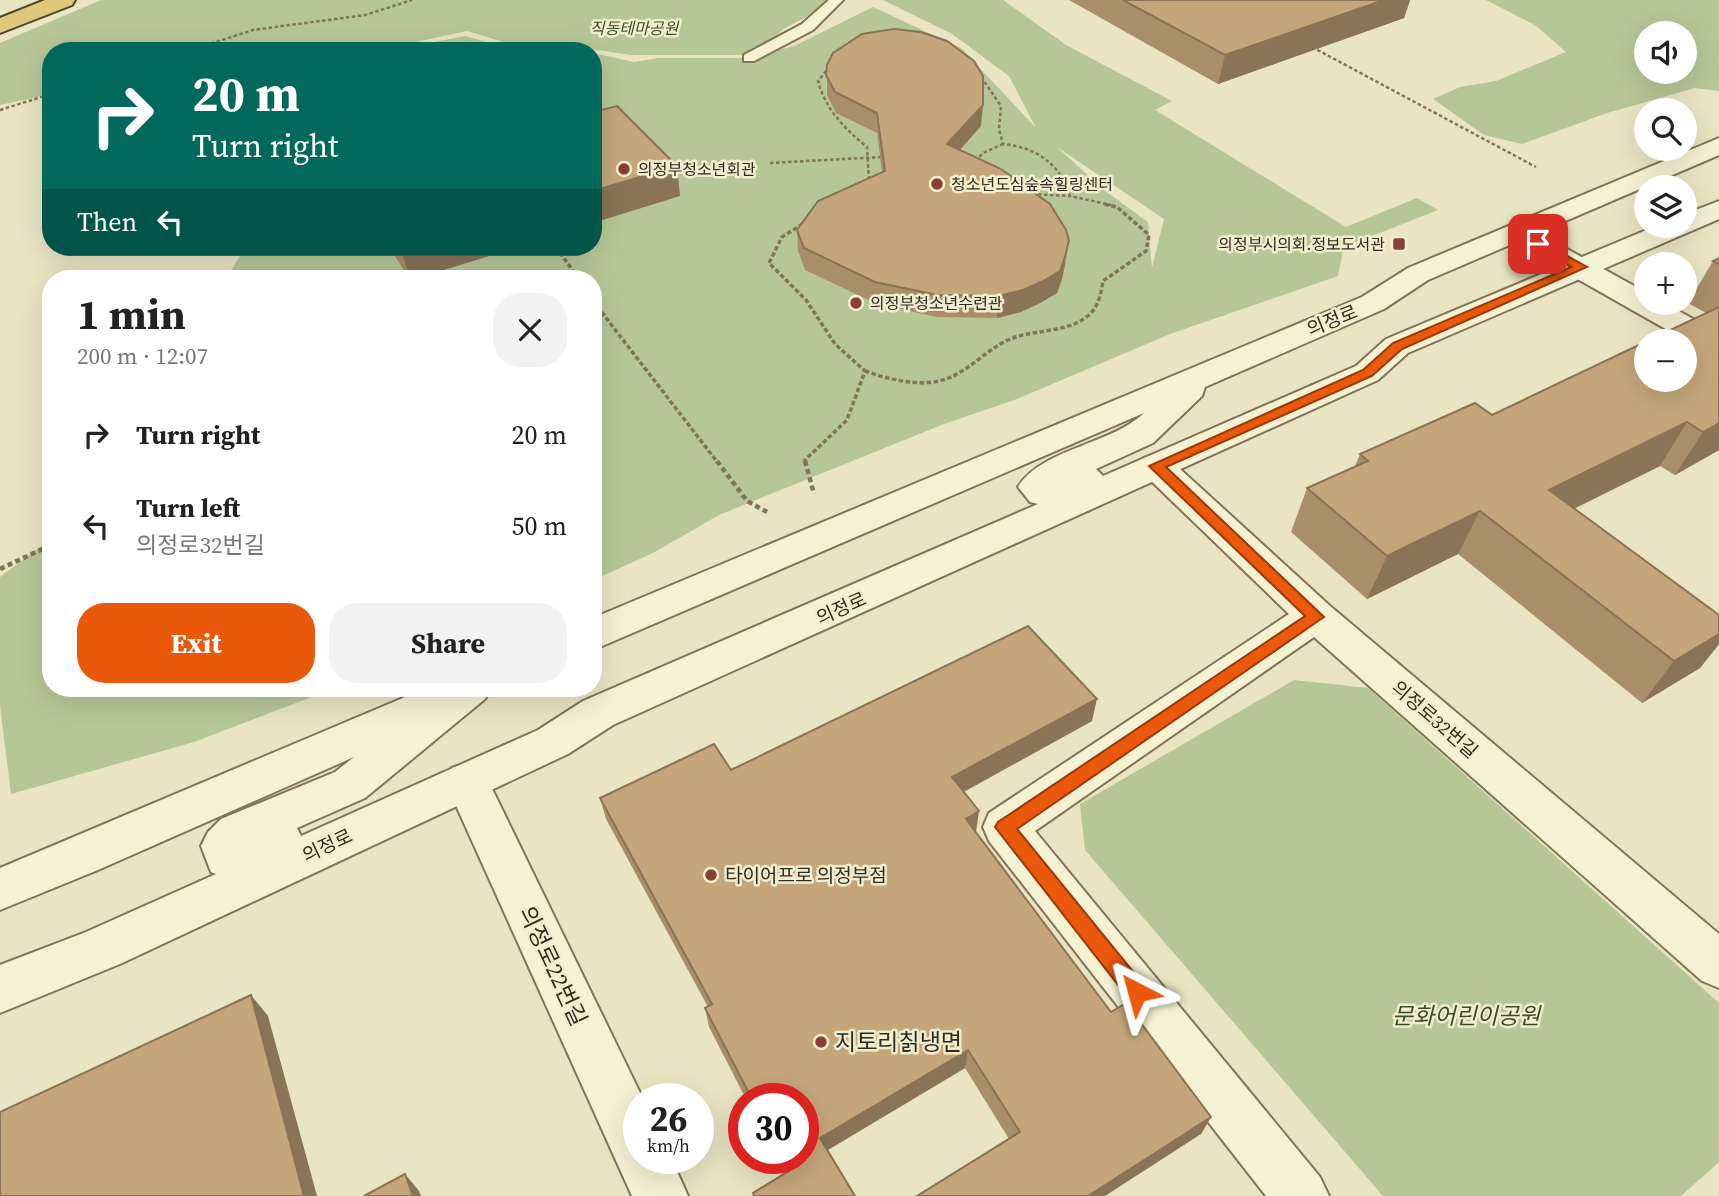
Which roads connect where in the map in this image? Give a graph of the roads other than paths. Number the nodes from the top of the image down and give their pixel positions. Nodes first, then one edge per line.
1 (64, 0) edge
2 (836, 0) edge
3 (0, 26) edge
4 (749, 58) dead end
5 (1719, 146) edge
6 (1719, 209) edge
7 (1697, 219) edge
8 (1517, 233) junction
9 (1651, 238) edge
10 (1581, 267) junction
11 (1719, 346) edge
12 (1209, 370) junction
13 (1156, 466) junction
14 (1316, 617) junction
15 (602, 631) edge
16 (449, 697) edge
17 (459, 697) edge
18 (467, 781) junction
19 (0, 888) edge
20 (1719, 965) edge
21 (0, 989) edge
22 (623, 1116) edge
23 (650, 1174) edge
24 (1282, 1190) edge
25 (660, 1196) edge

1 - 3 highway
2 - 4 lane
5 - 8 street, 의정로
6 - 7 street
8 - 10 street
8 - 12 street, 의정로
9 - 10 street, 의정로
10 - 11 street
10 - 13 street, 의정로
12 - 13 street
12 - 15 street, 의정로
13 - 14 street, 의정로32번길
13 - 18 street, 의정로
14 - 20 street, 의정로32번길
14 - 24 street
16 - 19 street
17 - 18 street
18 - 21 street, 의정로
18 - 22 street, 의정로22번길
23 - 25 street

